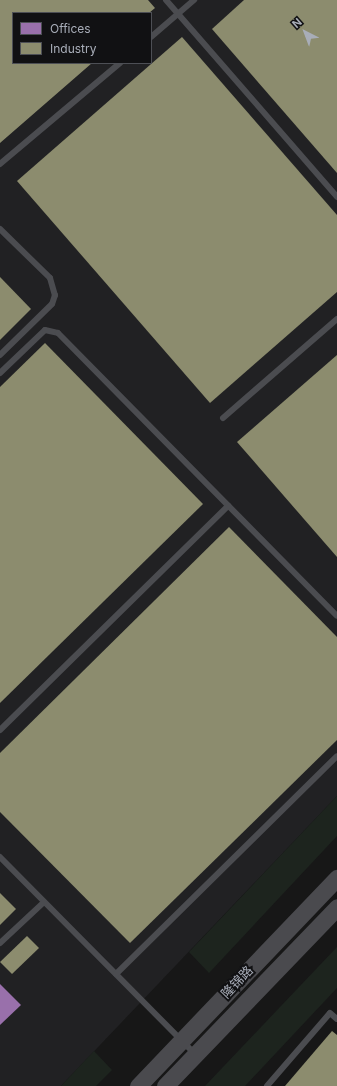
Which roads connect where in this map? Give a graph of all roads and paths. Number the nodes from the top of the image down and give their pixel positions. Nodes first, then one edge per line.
1 (166, 0) edge
2 (194, 0) edge
3 (178, 14) junction
4 (152, 36) edge
5 (119, 64) edge
6 (0, 164) edge
7 (337, 197) edge
8 (0, 229) edge
9 (337, 319) edge
10 (0, 355) edge
11 (0, 373) edge
12 (223, 418) dead end
13 (228, 506) junction
14 (337, 616) edge
15 (0, 730) edge
16 (337, 756) edge
17 (0, 857) edge
18 (337, 878) edge
19 (44, 902) junction
20 (337, 907) edge
21 (0, 943) edge
22 (116, 974) junction
23 (337, 1019) edge
24 (181, 1040) junction
25 (195, 1054) junction
26 (138, 1086) edge
27 (165, 1086) edge
28 (268, 1086) edge

1 - 3 lane
2 - 3 lane
3 - 4 lane
3 - 7 lane
5 - 6 lane
8 - 10 lane
9 - 12 lane
11 - 13 lane
13 - 14 lane
13 - 15 lane
16 - 22 lane
17 - 19 lane
18 - 24 main road, 隆锦路
19 - 21 lane
19 - 22 lane
20 - 25 main road, 隆锦路
22 - 24 lane
23 - 28 lane
24 - 25 lane
24 - 26 main road, 隆锦路
25 - 27 main road, 隆锦路

